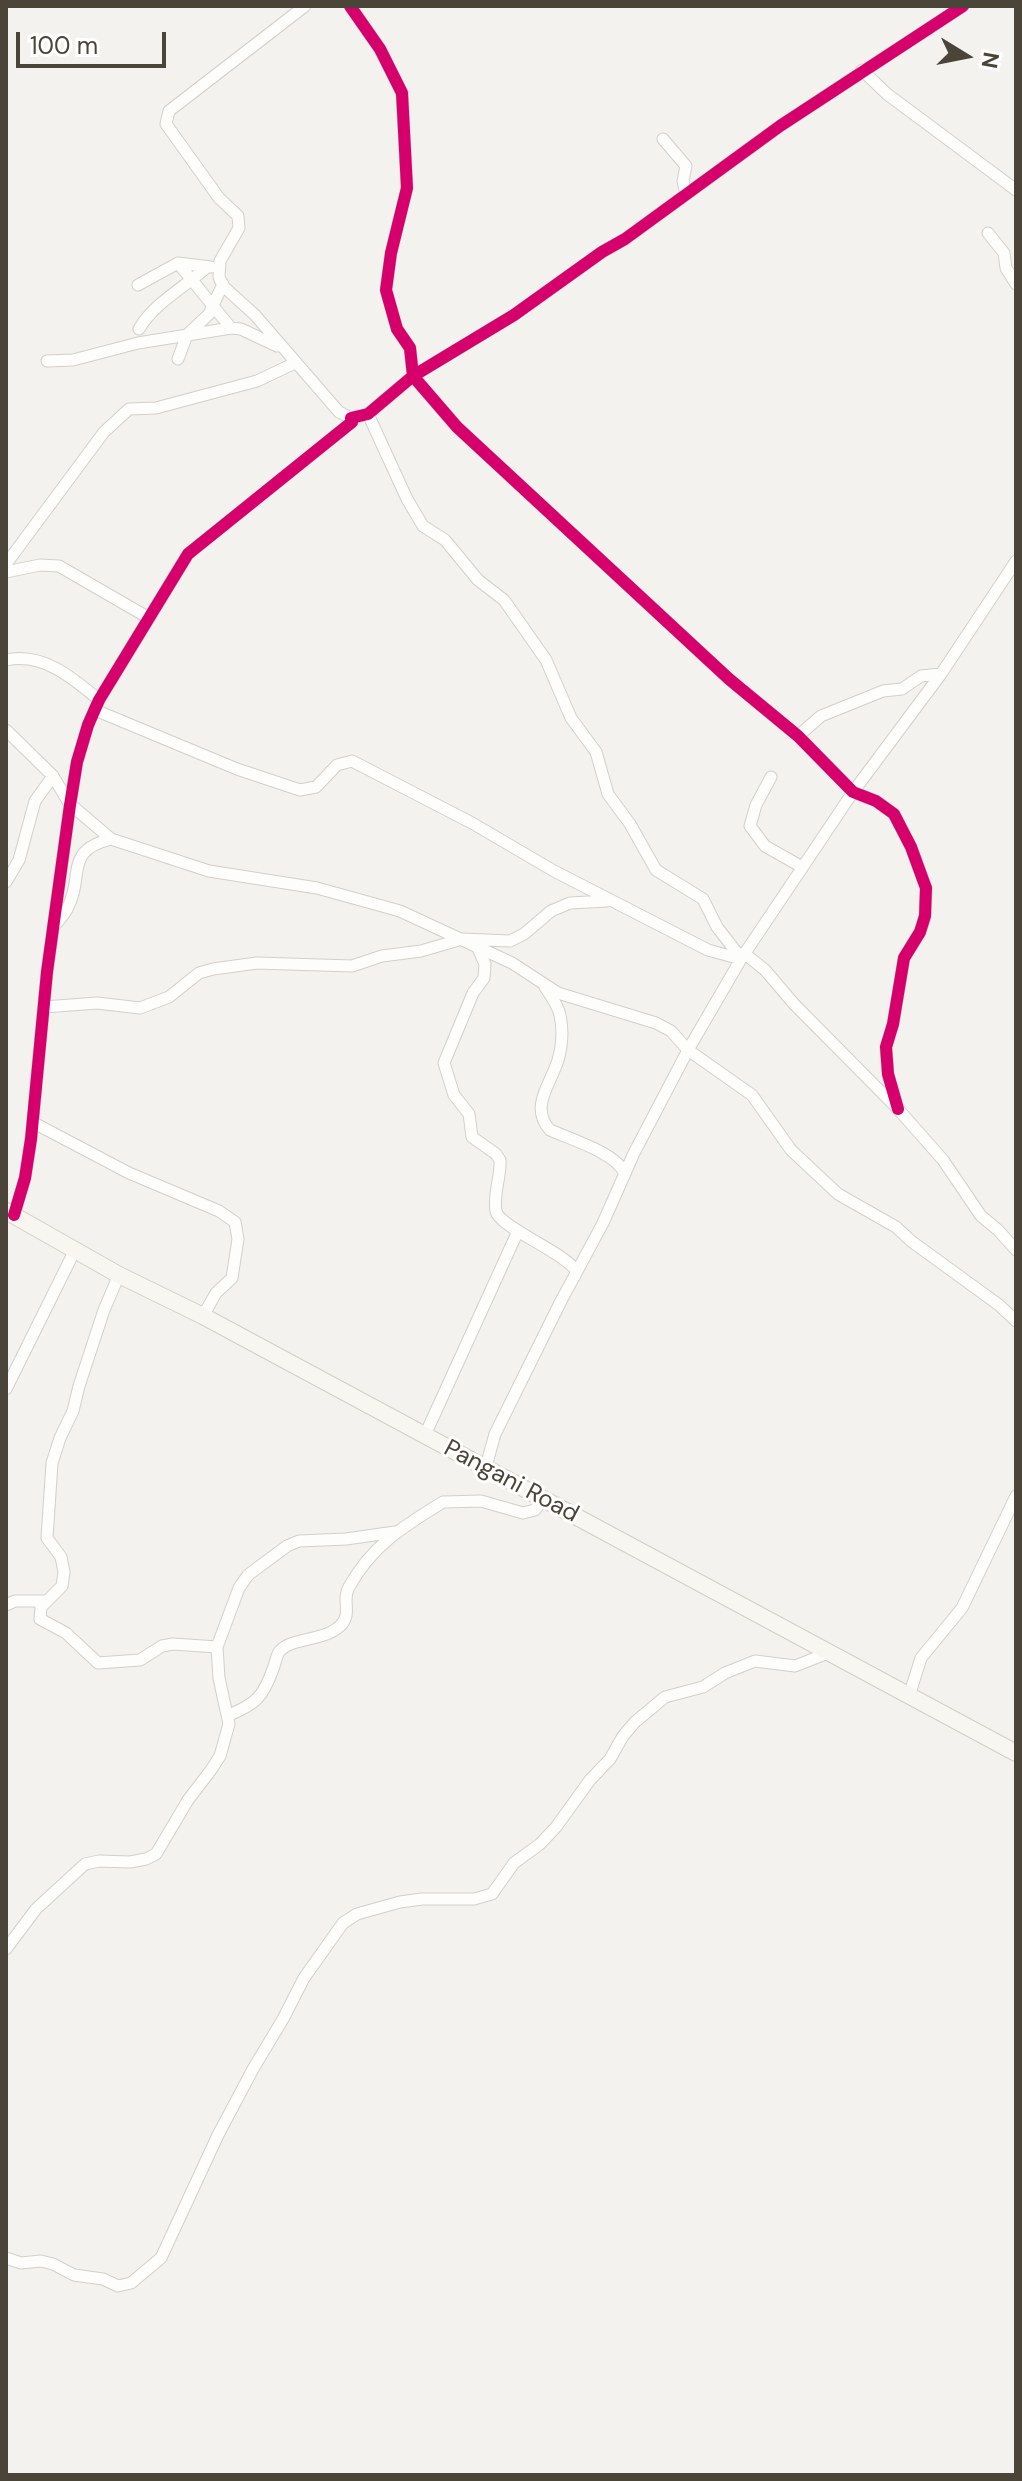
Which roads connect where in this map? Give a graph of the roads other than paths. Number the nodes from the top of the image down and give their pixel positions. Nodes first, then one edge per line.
1 (305, 6) edge
2 (350, 6) edge
3 (963, 6) edge
4 (862, 70) junction
5 (663, 139) dead end
6 (1016, 190) edge
7 (686, 194) junction
8 (988, 233) dead end
9 (178, 263) junction
10 (213, 267) junction
11 (192, 280) junction
12 (223, 284) junction
13 (1016, 284) edge
14 (138, 285) dead end
15 (213, 308) junction
16 (231, 328) junction
17 (139, 329) dead end
18 (187, 335) junction
19 (281, 348) junction
20 (178, 359) dead end
21 (47, 361) dead end
22 (295, 363) junction
23 (413, 376) junction
24 (368, 414) junction
25 (351, 418) junction
26 (1016, 561) edge
27 (6, 564) edge
28 (6, 572) edge
29 (149, 618) junction
30 (6, 660) edge
31 (941, 674) junction
32 (97, 705) junction
33 (6, 730) edge
34 (798, 736) junction
35 (53, 776) junction
36 (771, 777) dead end
37 (853, 792) junction
38 (70, 805) junction
39 (111, 839) junction
40 (802, 867) junction
41 (6, 882) edge
42 (611, 901) junction
43 (54, 926) junction
44 (462, 939) junction
45 (477, 946) junction
46 (742, 956) junction
47 (545, 987) junction
48 (44, 1007) junction
49 (688, 1050) junction
50 (898, 1109) junction
51 (34, 1123) junction
52 (625, 1174) junction
53 (10, 1213) edge
54 (518, 1231) junction
55 (75, 1250) junction
56 (1016, 1250) edge
57 (119, 1275) junction
58 (575, 1277) junction
59 (203, 1316) junction
60 (1016, 1321) edge
61 (6, 1389) edge
62 (425, 1435) junction
63 (485, 1470) junction
64 (1016, 1496) edge
65 (543, 1499) junction
66 (395, 1532) junction
67 (46, 1601) junction
68 (6, 1605) edge
69 (217, 1647) junction
70 (828, 1653) junction
71 (909, 1696) junction
72 (229, 1715) junction
73 (1016, 1753) edge
74 (6, 1949) edge
75 (6, 2258) edge

1 - 10 street
2 - 23 street
3 - 4 street
4 - 6 street
4 - 7 street
5 - 7 street
7 - 23 street
8 - 13 street
9 - 10 street
9 - 11 street
9 - 14 street
10 - 11 street
10 - 12 street
11 - 15 street
11 - 17 street
12 - 15 street
12 - 19 street
15 - 16 street
15 - 18 street
16 - 18 street
16 - 19 street
18 - 20 street
18 - 21 street
19 - 22 street
22 - 25 street
22 - 27 street
23 - 24 street
23 - 34 street
24 - 25 street
24 - 46 street
25 - 29 street
26 - 31 street
28 - 29 street
29 - 32 street
30 - 32 street
31 - 34 street
31 - 37 street
32 - 38 street
32 - 42 street
33 - 35 street
34 - 37 street
35 - 38 street
35 - 41 street
36 - 40 street
37 - 40 street
37 - 50 street
38 - 39 street
38 - 43 street
39 - 43 street
39 - 44 street
40 - 46 street
42 - 44 street
42 - 46 street
43 - 48 street
44 - 45 street
44 - 48 street
45 - 47 street
45 - 54 street
46 - 49 street
46 - 50 street
47 - 49 street
47 - 52 street
48 - 51 street
49 - 52 street
49 - 60 street
50 - 56 street
51 - 53 street
51 - 59 street
52 - 58 street
53 - 55 main road, Pangani Road
54 - 58 street
54 - 62 street
55 - 57 main road, Pangani Road
55 - 61 street
57 - 59 main road, Pangani Road
57 - 67 street
58 - 63 street
59 - 62 main road, Pangani Road
62 - 63 main road, Pangani Road
63 - 65 main road, Pangani Road
64 - 71 street
65 - 66 street
65 - 70 main road, Pangani Road
66 - 69 street
66 - 72 street
67 - 68 street
67 - 69 street
69 - 72 street
70 - 71 main road, Pangani Road
70 - 75 street
71 - 73 main road, Pangani Road
72 - 74 street

